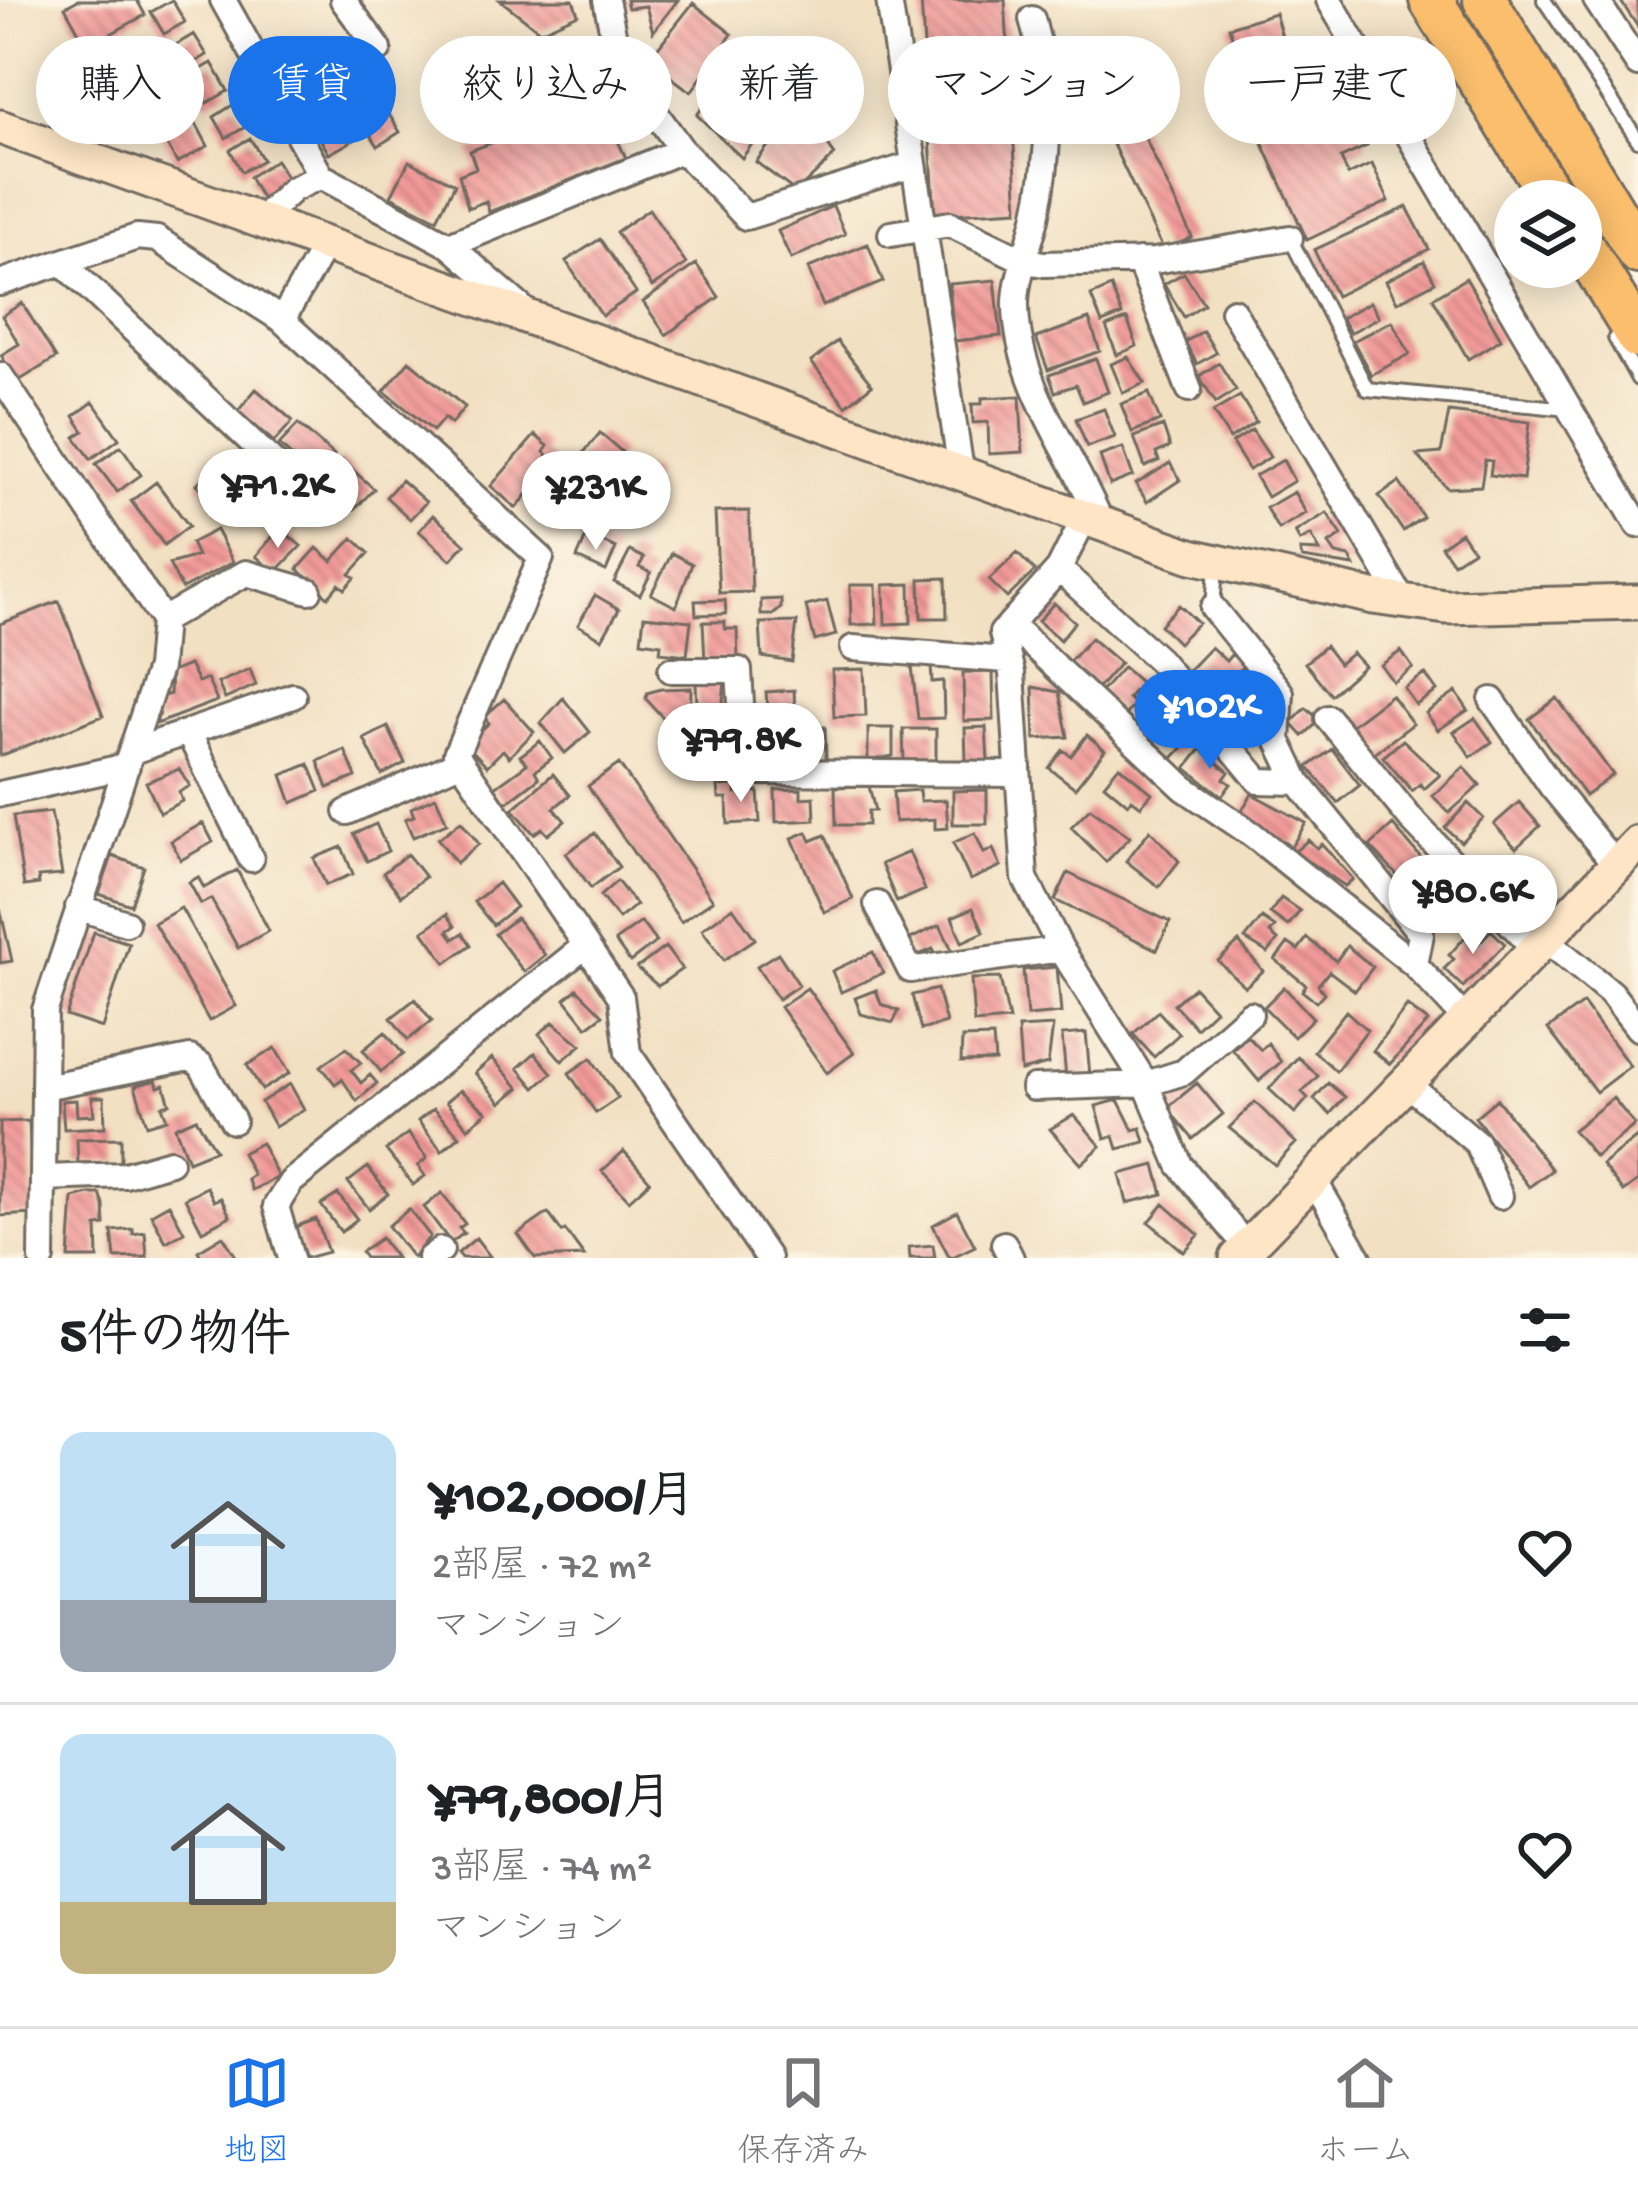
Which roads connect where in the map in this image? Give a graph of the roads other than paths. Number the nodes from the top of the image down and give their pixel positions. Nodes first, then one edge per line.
1 (223, 0) edge
2 (344, 0) edge
3 (607, 0) edge
4 (889, 0) edge
5 (1330, 0) edge
6 (1430, 0) edge
7 (1485, 0) edge
8 (1544, 0) edge
9 (1596, 0) edge
10 (1032, 19) dead end
11 (370, 36) edge
12 (1638, 64) edge
13 (0, 127) edge
14 (1638, 140) edge
15 (682, 150) junction
16 (912, 165) junction
17 (322, 176) junction
18 (1526, 180) edge
19 (1541, 180) edge
20 (258, 222) junction
21 (921, 228) junction
22 (891, 234) dead end
23 (1291, 238) joint
24 (448, 245) junction
25 (324, 247) junction
26 (1638, 252) edge
27 (1026, 261) junction
28 (1139, 261) junction
29 (62, 262) junction
30 (0, 283) edge
31 (1602, 288) edge
32 (1233, 311) dead end
33 (282, 320) junction
34 (544, 326) junction
35 (1622, 330) edge
36 (0, 374) edge
37 (1638, 379) edge
38 (1189, 389) dead end
39 (1570, 410) junction
40 (962, 478) junction
41 (320, 507) dead end
42 (1093, 524) junction
43 (1638, 524) edge
44 (1216, 562) junction
45 (1059, 569) junction
46 (309, 591) dead end
47 (1404, 602) junction
48 (1638, 602) edge
49 (1213, 608) joint
50 (164, 620) junction
51 (1011, 625) junction
52 (853, 648) dead end
53 (1006, 660) junction
54 (671, 670) dead end
55 (293, 696) dead end
56 (1492, 700) dead end
57 (1328, 718) dead end
58 (188, 732) junction
59 (130, 759) junction
60 (460, 762) junction
61 (1018, 774) junction
62 (1298, 782) junction
63 (0, 794) edge
64 (346, 812) dead end
65 (1627, 854) edge
66 (251, 859) dead end
67 (878, 904) dead end
68 (78, 908) junction
69 (126, 923) dead end
70 (1539, 944) junction
71 (585, 946) junction
72 (1061, 950) junction
73 (1415, 965) junction
74 (1250, 1014) dead end
75 (1466, 1020) junction
76 (1638, 1028) edge
77 (1406, 1083) junction
78 (1147, 1084) junction
79 (44, 1087) junction
80 (1034, 1088) dead end
81 (233, 1121) dead end
82 (170, 1162) dead end
83 (45, 1178) junction
84 (1314, 1180) junction
85 (1500, 1196) dead end
86 (1247, 1254) edge
87 (42, 1258) edge
88 (291, 1258) edge
89 (768, 1258) edge
90 (1359, 1258) edge

1 - 17 street
2 - 11 street
3 - 15 street
4 - 16 street
5 - 39 street
6 - 18 lane
6 - 19 highway
7 - 26 highway
8 - 14 lane
9 - 12 street
10 - 27 street
13 - 20 street
15 - 16 street
15 - 24 street
16 - 21 street
17 - 20 street
17 - 24 street
20 - 25 street
21 - 22 street
21 - 27 street
21 - 40 street
23 - 28 street
23 - 39 lane
24 - 34 street
25 - 33 street
25 - 34 street
27 - 28 street
27 - 42 street
28 - 38 street
29 - 30 street
29 - 33 street
29 - 41 street
31 - 35 highway
32 - 47 street
33 - 60 street
34 - 40 street
35 - 37 lane
36 - 50 street
39 - 43 street
40 - 42 street
42 - 44 street
42 - 45 street
44 - 47 street
44 - 49 lane
45 - 51 street
45 - 62 street
46 - 50 street
47 - 48 street
49 - 62 street
50 - 59 street
51 - 53 street
51 - 73 street
52 - 53 street
53 - 61 street
54 - 61 street
55 - 58 street
56 - 65 street
57 - 70 street
58 - 59 street
58 - 66 street
59 - 63 street
59 - 68 street
60 - 64 street
60 - 71 street
61 - 72 street
62 - 73 street
65 - 70 street
67 - 72 street
68 - 69 street
68 - 79 street
70 - 75 street
70 - 76 street
71 - 88 street
71 - 89 street
72 - 78 street
73 - 75 street
74 - 78 street
75 - 77 street
77 - 84 street
77 - 85 street
78 - 80 street
78 - 86 street
79 - 81 street
79 - 83 street
82 - 83 street
83 - 87 street
84 - 86 street
84 - 90 street

